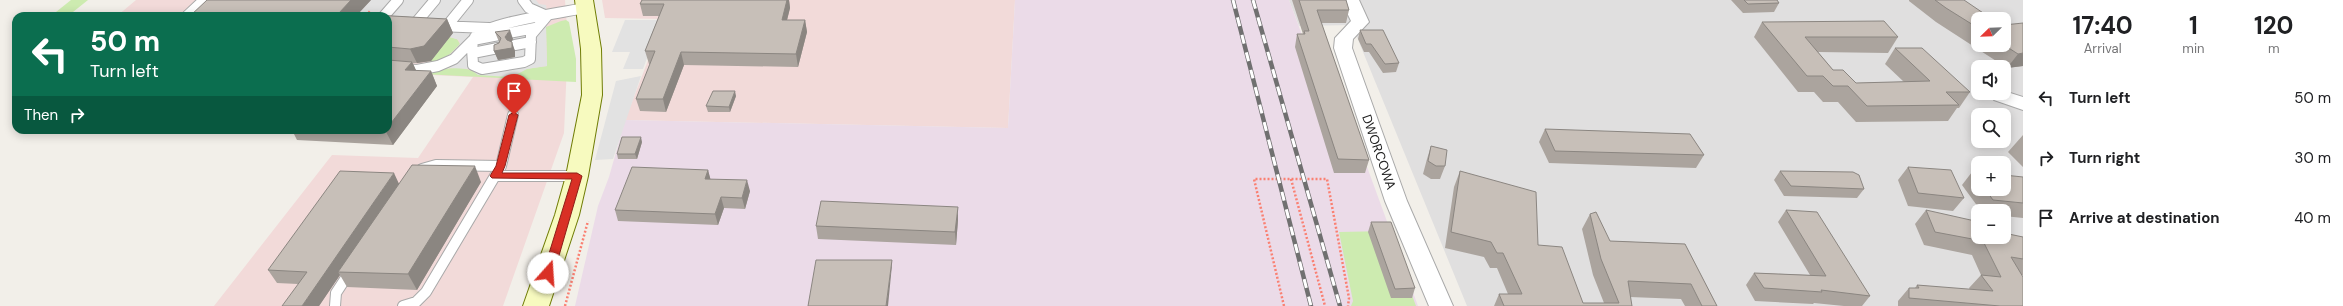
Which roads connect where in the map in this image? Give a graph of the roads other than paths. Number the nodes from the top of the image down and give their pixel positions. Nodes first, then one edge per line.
1 (204, 0) edge
2 (398, 0) edge
3 (435, 0) edge
4 (468, 0) edge
5 (524, 0) edge
6 (1350, 0) edge
7 (585, 4) edge
8 (191, 12) edge
9 (388, 12) edge
10 (547, 16) junction
11 (401, 24) edge
12 (414, 25) junction
13 (447, 26) junction
14 (491, 28) junction
15 (532, 35) junction
16 (515, 41) dead end
17 (498, 45) edge
18 (473, 46) junction
19 (531, 54) junction
20 (515, 57) dead end
21 (498, 60) dead end
22 (473, 65) junction
23 (392, 68) edge
24 (2011, 100) edge
25 (2023, 104) edge
26 (514, 115) dead end
27 (501, 166) junction
28 (495, 176) junction
29 (577, 176) junction
30 (412, 180) edge
31 (358, 259) edge
32 (335, 306) edge
33 (403, 306) edge
34 (536, 306) edge
35 (1441, 306) edge

1 - 8 lane
2 - 9 lane
3 - 12 lane
4 - 13 lane
5 - 10 lane
6 - 35 street, DWORCOWA
7 - 10 lane
7 - 29 main road
10 - 14 lane
10 - 15 lane
11 - 12 lane
12 - 13 lane
13 - 14 lane
14 - 18 lane
15 - 16 lane
15 - 18 lane
15 - 19 lane
17 - 18 lane
18 - 22 lane
18 - 23 lane
19 - 20 lane
19 - 22 lane
21 - 22 lane
24 - 25 street
26 - 27 lane
27 - 28 lane
27 - 30 lane
28 - 29 lane
28 - 33 lane
29 - 34 main road
31 - 32 lane

